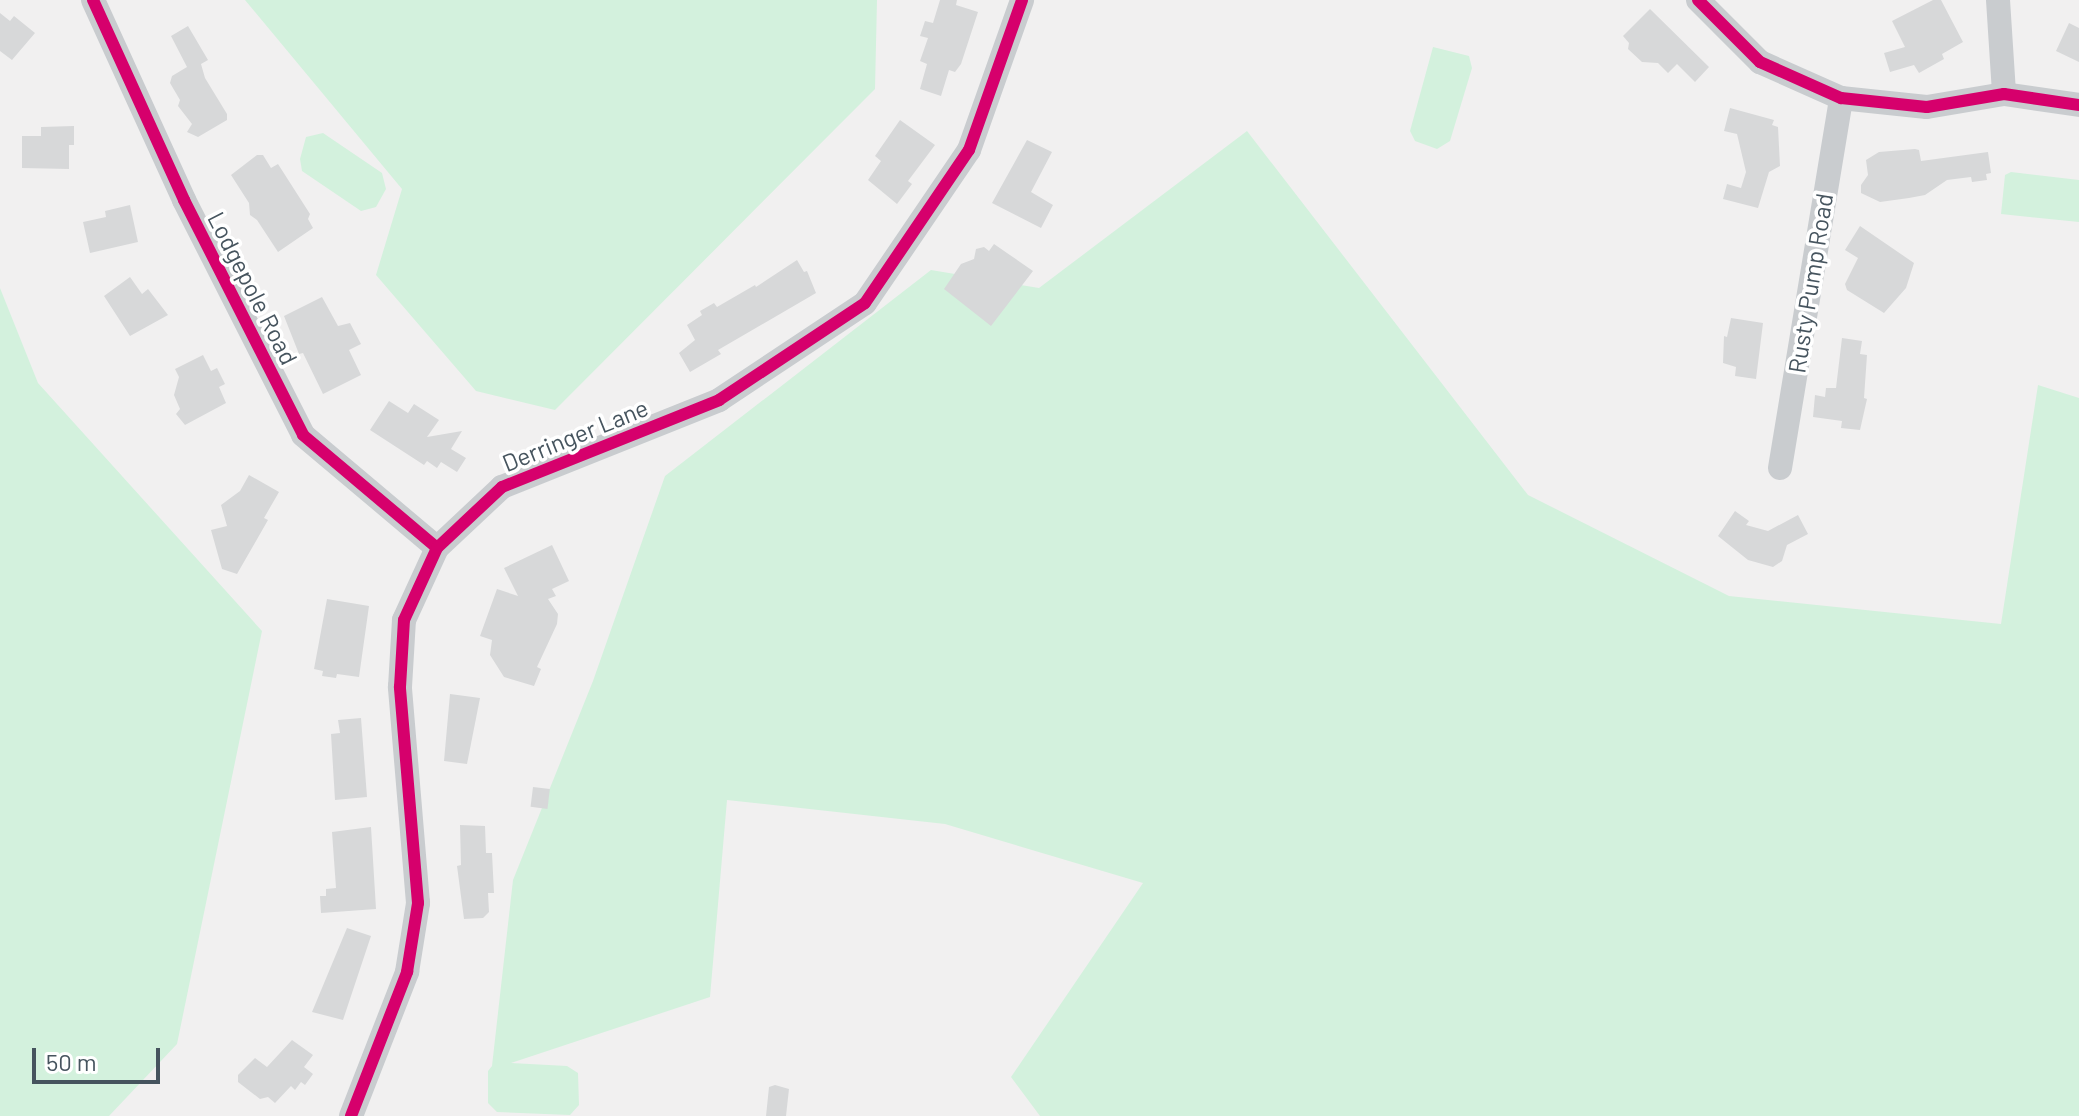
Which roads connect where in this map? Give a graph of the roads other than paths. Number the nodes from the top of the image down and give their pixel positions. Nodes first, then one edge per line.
1 (93, 0) edge
2 (1022, 0) edge
3 (1698, 0) edge
4 (1998, 0) edge
5 (2004, 94) junction
6 (1841, 98) junction
7 (2079, 105) edge
8 (1780, 468) dead end
9 (437, 548) junction
10 (351, 1116) edge

1 - 9 street, Lodgepole Road
2 - 9 street, Derringer Lane
3 - 6 street
4 - 5 street
5 - 6 street
5 - 7 street
6 - 8 street, Rusty Pump Road
9 - 10 street, Derringer Lane

